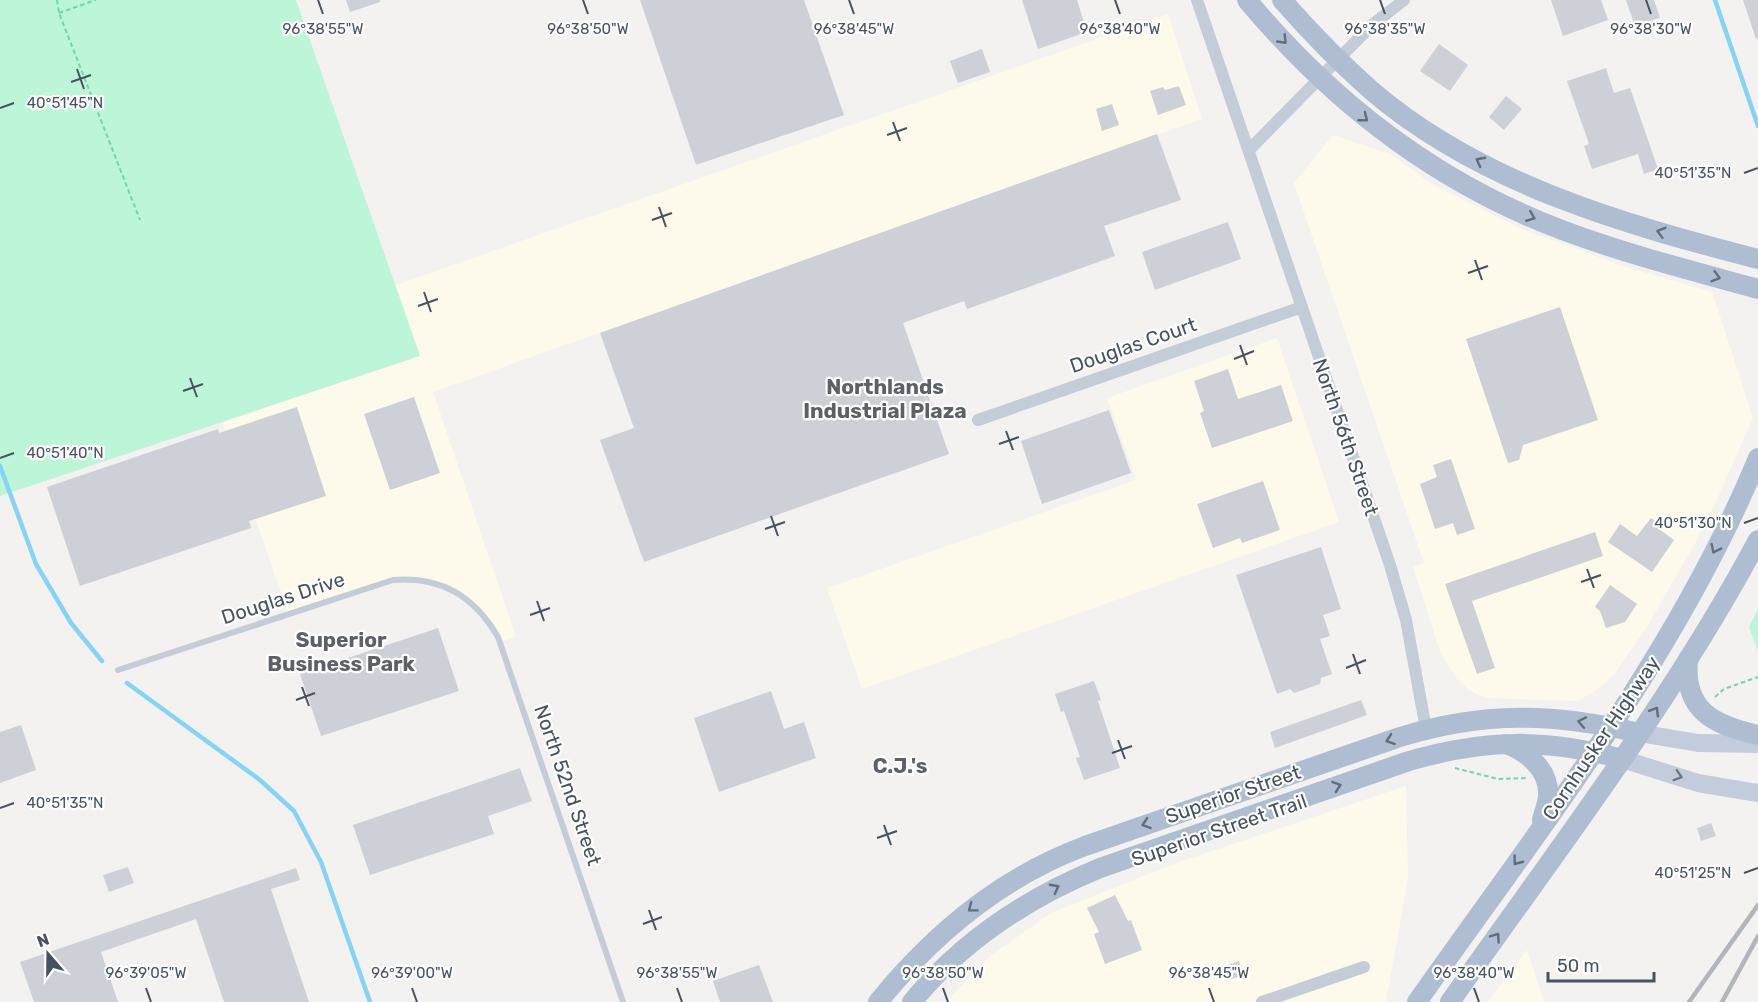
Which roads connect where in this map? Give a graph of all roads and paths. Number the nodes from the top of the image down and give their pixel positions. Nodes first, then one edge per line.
1 (57, 0) edge
2 (96, 0) edge
3 (1197, 0) edge
4 (1247, 0) edge
5 (1282, 0) edge
6 (1404, 0) edge
7 (59, 13) junction
8 (1339, 59) junction
9 (1320, 79) junction
10 (1249, 150) junction
11 (140, 220) dead end
12 (1758, 259) edge
13 (1758, 289) edge
14 (1302, 307) junction
15 (978, 420) dead end
16 (1758, 458) edge
17 (1758, 540) edge
18 (459, 593) joint
19 (1688, 656) junction
20 (118, 670) dead end
21 (1758, 677) edge
22 (1715, 697) dead end
23 (1612, 727) junction
24 (1426, 729) junction
25 (1639, 733) junction
26 (1758, 735) edge
27 (1500, 743) junction
28 (1758, 744) edge
29 (1595, 752) junction
30 (1622, 759) junction
31 (1450, 768) dead end
32 (1542, 772) junction
33 (1758, 793) edge
34 (1539, 832) junction
35 (1364, 967) dead end
36 (623, 1002) edge
37 (878, 1002) edge
38 (912, 1002) edge
39 (1262, 1002) edge
40 (1417, 1002) edge
41 (1450, 1002) edge

1 - 7 path
2 - 7 path
3 - 10 street, North 56th Street
4 -> 9 main road
5 - 8 main road
6 - 8 street
7 - 11 path
8 - 9 street
12 -> 8 main road
9 - 10 street
9 -> 13 main road
10 - 14 street, North 56th Street
14 - 15 street, Douglas Court
14 - 24 street, North 56th Street
16 -> 23 main road, Cornhusker Highway
17 - 19 main road, Cornhusker Highway
18 - 20 lane, Douglas Drive
18 - 36 lane, North 52nd Street
25 -> 19 main road, Cornhusker Highway
19 - 26 main road
21 - 22 path
23 -> 24 main road, Superior Street
23 - 25 main road, Superior Street
23 - 29 main road, Cornhusker Highway
24 -> 37 main road, Superior Street
25 - 28 main road
25 - 30 main road, Cornhusker Highway
27 - 29 main road, Superior Street
27 - 32 main road
38 -> 27 main road, Superior Street
29 - 30 main road, Superior Street
29 - 34 main road, Cornhusker Highway
30 -> 33 main road
41 -> 30 main road, Cornhusker Highway
31 - 32 path
32 - 34 main road
34 -> 40 main road, Cornhusker Highway
35 - 39 street

